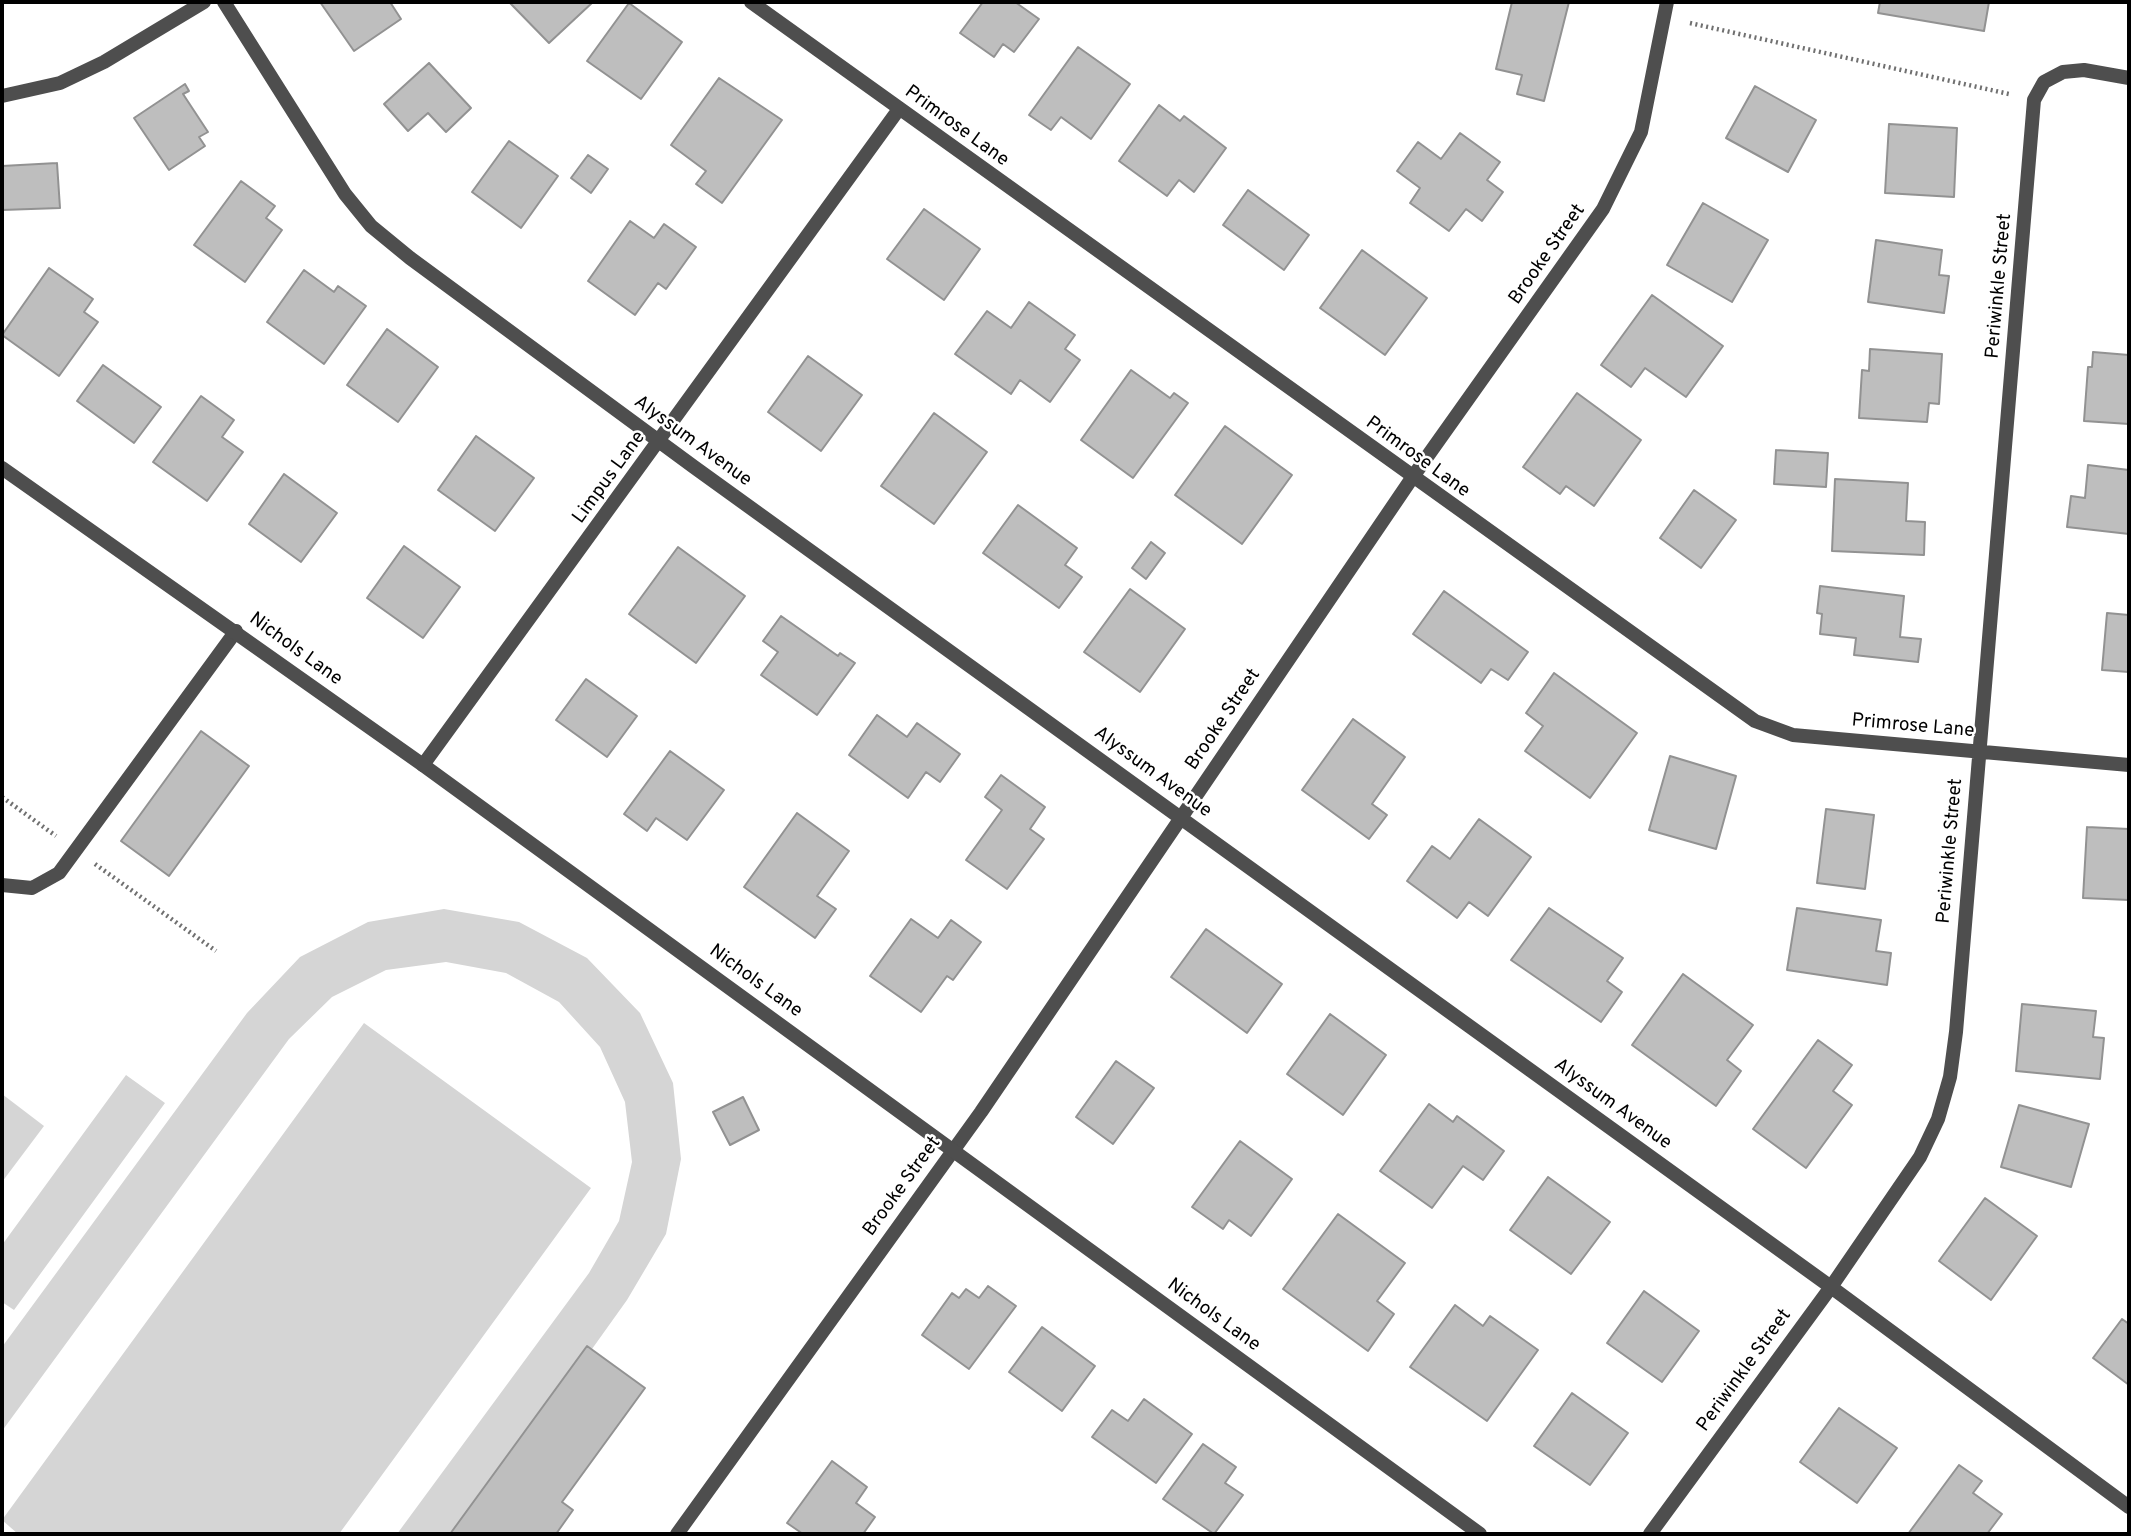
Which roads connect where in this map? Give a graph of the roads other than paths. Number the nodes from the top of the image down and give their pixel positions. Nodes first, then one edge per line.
1 (204, 2) edge
2 (224, 2) edge
3 (751, 2) edge
4 (1667, 2) edge
5 (2129, 78) edge
6 (2, 96) edge
7 (899, 109) junction
8 (660, 442) junction
9 (2, 468) edge
10 (1412, 478) junction
11 (236, 631) junction
12 (1978, 752) junction
13 (424, 765) junction
14 (2129, 765) edge
15 (1181, 817) junction
16 (2, 885) edge
17 (953, 1151) junction
18 (1831, 1287) junction
19 (2129, 1507) edge
20 (677, 1534) edge
21 (1480, 1534) edge
22 (1650, 1534) edge

1 - 6 street
2 - 8 street, Alyssum Avenue
3 - 7 street, Primrose Lane
4 - 10 street, Brooke Street
5 - 12 street, Periwinkle Street
7 - 8 street, Limpus Lane
7 - 10 street, Primrose Lane
8 - 13 street, Limpus Lane
8 - 15 street, Alyssum Avenue
9 - 11 street, Nichols Lane
10 - 12 street, Primrose Lane
10 - 15 street, Brooke Street
11 - 13 street, Nichols Lane
11 - 16 street
12 - 14 street, Primrose Lane
12 - 18 street, Periwinkle Street
13 - 17 street, Nichols Lane
15 - 17 street, Brooke Street
15 - 18 street, Alyssum Avenue
17 - 20 street, Brooke Street
17 - 21 street, Nichols Lane
18 - 19 street, Alyssum Avenue
18 - 22 street, Periwinkle Street

